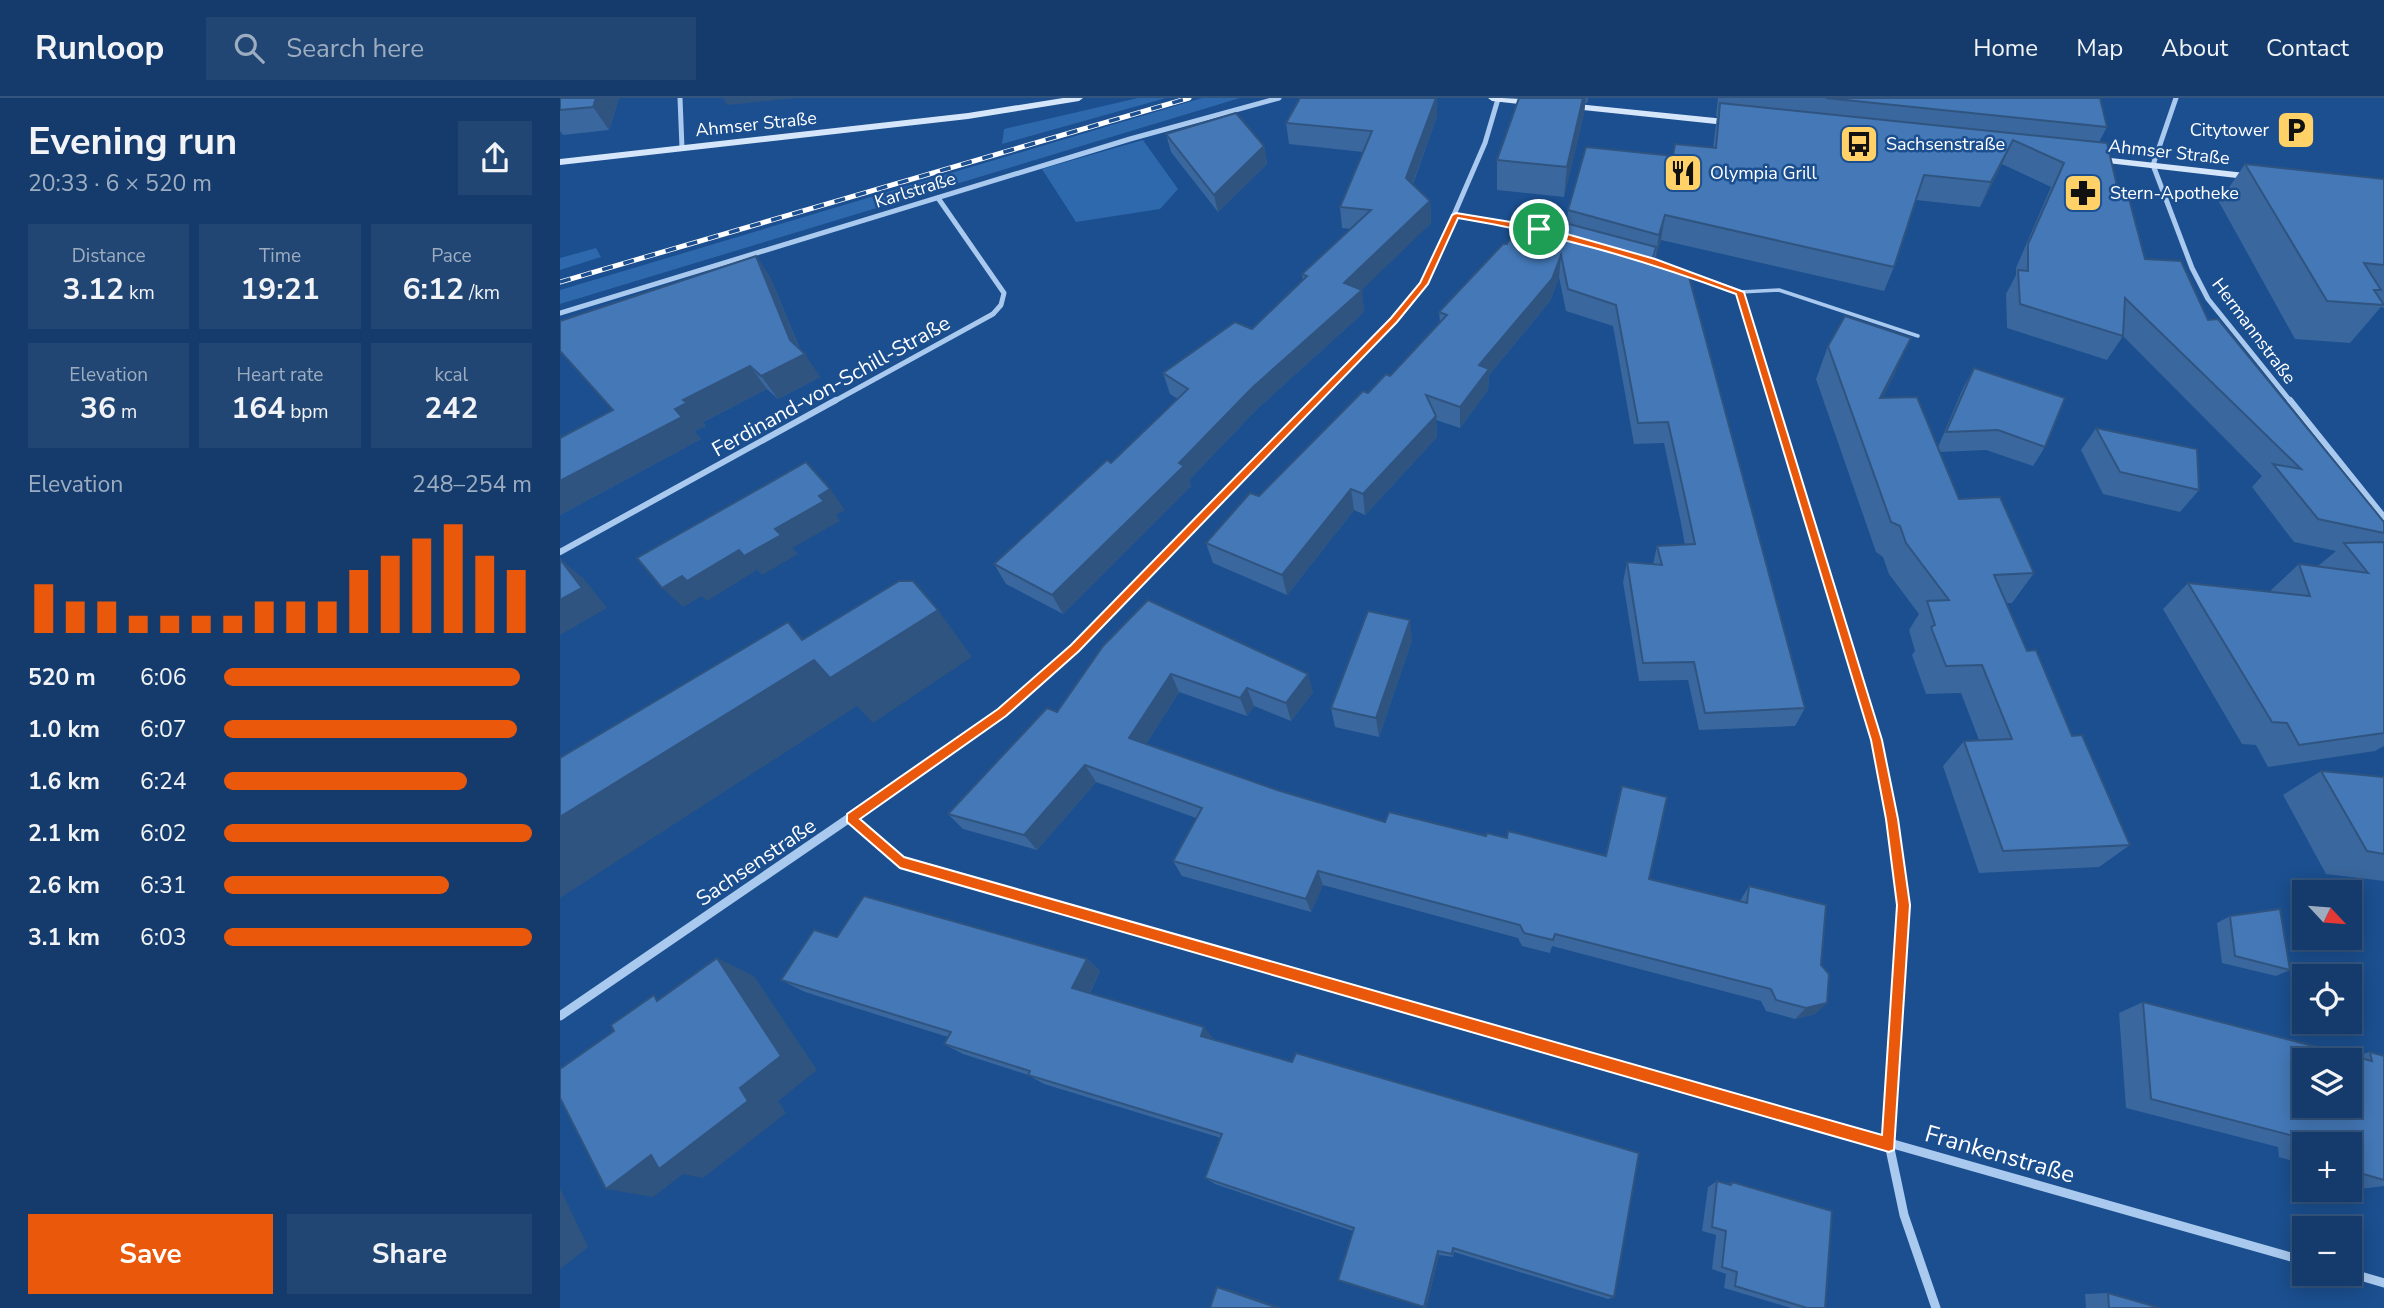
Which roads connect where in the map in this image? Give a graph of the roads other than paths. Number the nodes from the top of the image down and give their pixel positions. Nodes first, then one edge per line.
1 (680, 98) edge
2 (1079, 98) edge
3 (1279, 98) edge
4 (1492, 98) edge
5 (2176, 98) edge
6 (1498, 99) edge
7 (1753, 125) edge
8 (681, 148) junction
9 (2084, 158) edge
10 (560, 162) edge
11 (2153, 165) junction
12 (2264, 178) edge
13 (938, 198) junction
14 (1456, 215) junction
15 (1578, 239) edge
16 (1640, 257) edge
17 (1740, 292) junction
18 (560, 313) edge
19 (1918, 336) dead end
20 (2384, 517) edge
21 (560, 552) edge
22 (851, 818) junction
23 (560, 1016) edge
24 (1889, 1144) junction
25 (2292, 1257) edge
26 (2362, 1277) edge
27 (2384, 1283) edge
28 (1936, 1308) edge

1 - 8 street
2 - 8 street, Ahmser Straße
3 - 13 street, Karlstraße
4 - 6 street
5 - 11 street
6 - 7 street
6 - 14 street, Sachsenstraße
8 - 10 street, Ahmser Straße
9 - 11 street, Ahmser Straße
11 - 12 street, Ahmser Straße
11 - 20 street, Hermannstraße
13 - 18 street, Karlstraße
13 - 21 street, Ferdinand-von-Schill-Straße
14 - 15 street
14 - 22 street, Sachsenstraße
16 - 17 street
17 - 19 lane
17 - 24 street
22 - 23 street, Sachsenstraße
22 - 24 street, Frankenstraße
24 - 25 street, Frankenstraße
24 - 28 street
26 - 27 street

